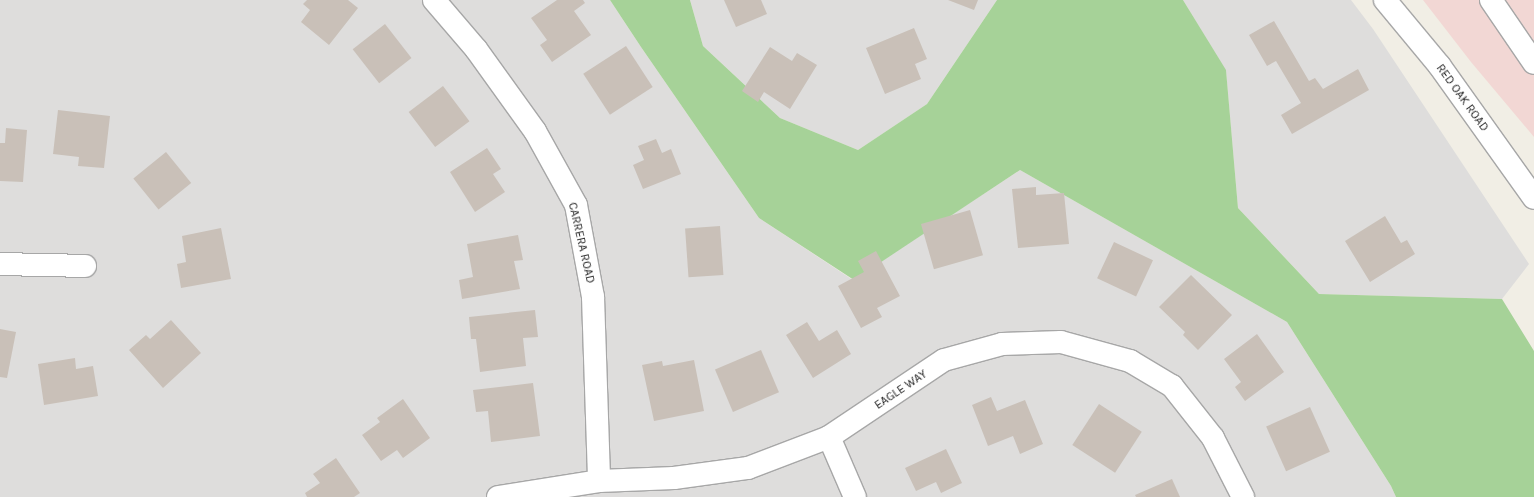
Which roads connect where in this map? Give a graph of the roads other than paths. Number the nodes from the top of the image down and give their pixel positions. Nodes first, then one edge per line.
1 (434, 0) edge
2 (1385, 0) edge
3 (1491, 0) edge
4 (1534, 63) edge
5 (1534, 198) edge
6 (0, 264) edge
7 (84, 266) dead end
8 (829, 437) junction
9 (599, 481) junction
10 (498, 497) edge
11 (855, 497) edge
12 (1243, 497) edge

1 - 9 street, CARRERA ROAD
2 - 5 street, RED OAK ROAD
3 - 4 street
6 - 7 street
8 - 9 street, EAGLE WAY
8 - 11 street
8 - 12 street, EAGLE WAY
9 - 10 street, EAGLE WAY

